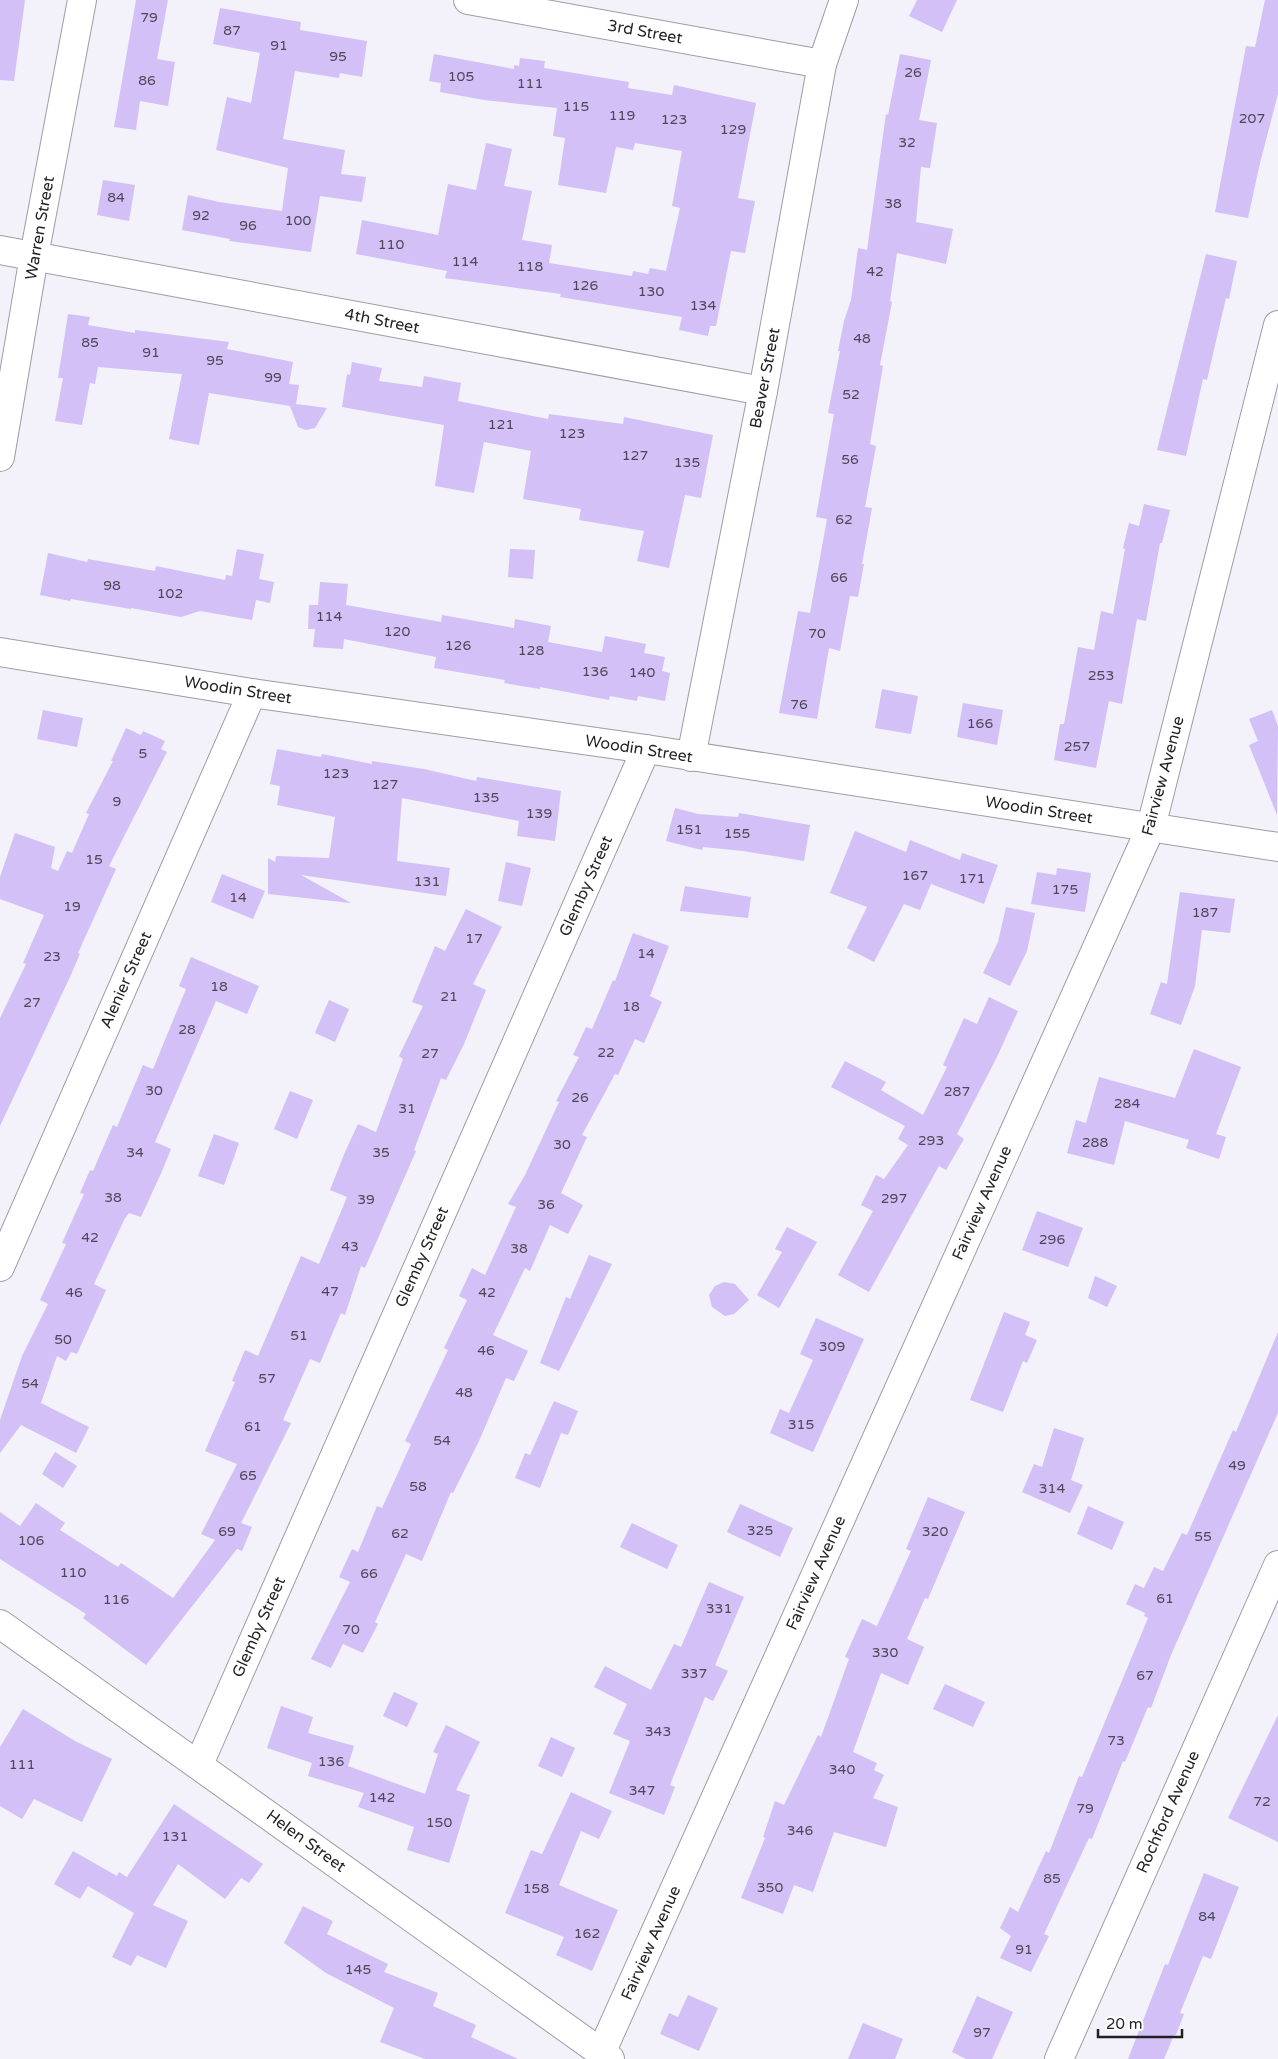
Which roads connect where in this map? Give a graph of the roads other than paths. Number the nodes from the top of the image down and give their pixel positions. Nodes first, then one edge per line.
1 (82, 0) edge
2 (468, 0) edge
3 (844, 0) edge
4 (822, 64) junction
5 (0, 250) edge
6 (34, 256) junction
7 (1278, 325) edge
8 (763, 392) junction
9 (0, 458) edge
10 (0, 652) edge
11 (252, 693) junction
12 (646, 749) junction
13 (691, 757) junction
14 (1151, 827) junction
15 (1278, 847) edge
16 (0, 1267) edge
17 (1278, 1565) edge
18 (0, 1624) edge
19 (199, 1764) junction
20 (606, 2056) edge
21 (1059, 2059) edge

1 - 6 street, Warren Street
2 - 4 street, 3rd Street
3 - 4 street, Beaver Street
4 - 8 street, Beaver Street
5 - 6 street, 4th Street
6 - 8 street, 4th Street
6 - 9 street, Warren Street
7 - 14 street, Fairview Avenue
8 - 13 street, Beaver Street
10 - 11 street, Woodin Street
11 - 12 street, Woodin Street
11 - 16 street, Alenier Street
12 - 13 street, Woodin Street
12 - 19 street, Glemby Street
13 - 14 street, Woodin Street
14 - 15 street, Woodin Street
14 - 20 street, Fairview Avenue
17 - 21 street, Rochford Avenue
18 - 19 street, Helen Street
19 - 20 street, Helen Street

